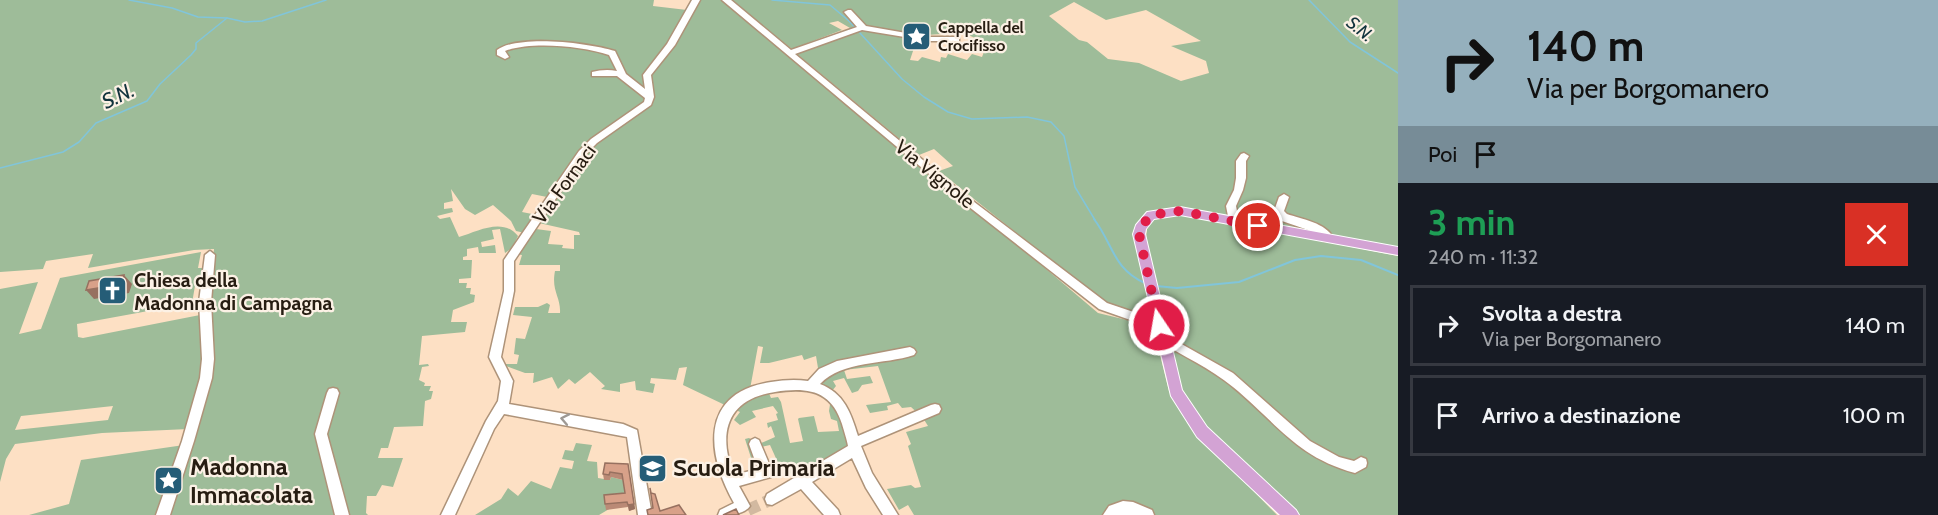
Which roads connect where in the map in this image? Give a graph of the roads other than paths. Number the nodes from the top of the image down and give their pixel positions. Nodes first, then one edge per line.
1 (696, 0) edge
2 (726, 0) edge
3 (848, 12) dead end
4 (859, 28) junction
5 (956, 39) dead end
6 (789, 52) junction
7 (505, 57) dead end
8 (595, 74) dead end
9 (622, 74) junction
10 (650, 97) junction
11 (1244, 156) dead end
12 (1284, 197) dead end
13 (1234, 221) junction
14 (1328, 238) junction
15 (1398, 252) edge
16 (210, 255) dead end
17 (1160, 332) junction
18 (910, 352) dead end
19 (811, 385) junction
20 (333, 393) dead end
21 (502, 408) junction
22 (935, 409) dead end
23 (755, 444) dead end
24 (854, 446) junction
25 (1361, 463) dead end
26 (802, 481) junction
27 (729, 482) junction
28 (772, 499) tunnel mouth
29 (748, 510) edge
30 (163, 515) edge
31 (342, 515) edge
32 (448, 515) edge
33 (645, 515) edge
34 (724, 515) edge
35 (833, 515) edge
36 (891, 515) edge
37 (1110, 515) edge
38 (1147, 515) edge
39 (1291, 515) edge

1 - 10 street
2 - 6 street, Via Vignole
3 - 4 street
4 - 5 street
4 - 6 street
6 - 17 street, Via Vignole
7 - 9 street
8 - 9 street
9 - 10 street
10 - 21 street, Via Fornaci
11 - 13 street
12 - 14 street
13 - 14 main road
13 - 17 main road
14 - 15 main road
16 - 30 street
17 - 25 street, Via Vignole
17 - 39 main road
18 - 19 street
19 - 24 street
19 - 27 street
20 - 31 street
21 - 32 street
33 -> 21 street
22 - 24 street
23 - 27 street
24 - 26 street
24 - 36 street
26 - 28 street
26 - 35 street
27 - 29 street
29 - 34 street
37 - 38 street

